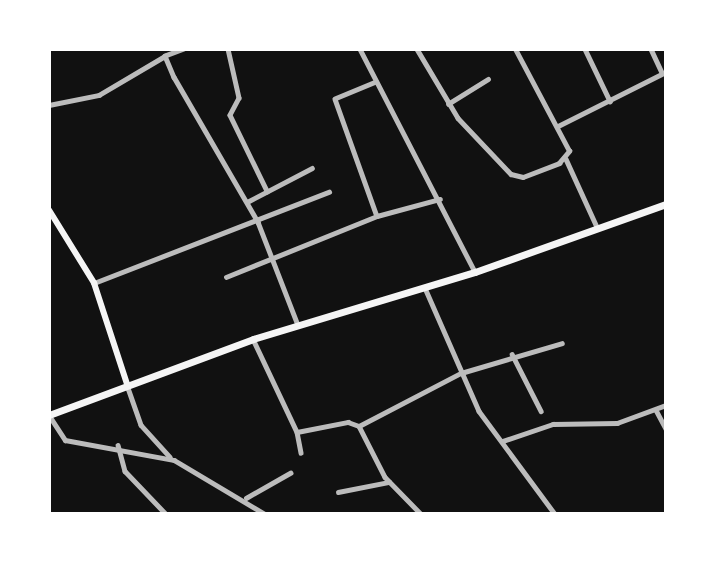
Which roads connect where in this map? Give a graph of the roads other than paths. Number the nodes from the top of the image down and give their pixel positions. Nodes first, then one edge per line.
1 (184, 49) edge
2 (228, 49) edge
3 (360, 49) edge
4 (417, 49) edge
5 (515, 49) edge
6 (585, 49) edge
7 (651, 49) edge
8 (165, 56) junction
9 (664, 73) edge
10 (488, 79) dead end
11 (376, 82) junction
12 (610, 101) junction
13 (49, 104) edge
14 (448, 104) junction
15 (558, 126) junction
16 (566, 159) junction
17 (312, 168) dead end
18 (267, 191) junction
19 (330, 192) dead end
20 (440, 199) junction
21 (247, 202) junction
22 (666, 204) edge
23 (49, 210) edge
24 (377, 216) junction
25 (258, 222) junction
26 (597, 227) junction
27 (276, 256) junction
28 (475, 272) junction
29 (226, 277) dead end
30 (94, 284) junction
31 (425, 287) junction
32 (298, 326) junction
33 (253, 340) junction
34 (562, 343) dead end
35 (512, 354) junction
36 (461, 373) junction
37 (127, 384) junction
38 (666, 405) edge
39 (656, 410) junction
40 (541, 411) dead end
41 (49, 415) edge
42 (359, 426) junction
43 (666, 429) edge
44 (298, 432) junction
45 (503, 441) junction
46 (118, 445) junction
47 (301, 453) dead end
48 (174, 460) junction
49 (290, 473) dead end
50 (389, 482) junction
51 (338, 492) dead end
52 (246, 499) junction
53 (166, 514) edge
54 (264, 514) edge
55 (421, 514) edge
56 (555, 514) edge

1 - 8 street
2 - 18 street
3 - 11 street
4 - 14 street
5 - 15 street
6 - 12 street
7 - 9 street
8 - 13 street
8 - 21 street
9 - 12 street
10 - 14 street
11 - 20 street
11 - 24 street
12 - 15 street
14 - 16 street
15 - 16 street
16 - 26 street
17 - 18 street
18 - 21 street
19 - 25 street
20 - 24 street
20 - 28 street
21 - 25 street
22 - 26 highway
23 - 30 main road
24 - 27 street
25 - 27 street
25 - 30 street
26 - 28 highway
27 - 29 street
27 - 32 street
28 - 31 highway
30 - 37 main road
31 - 32 highway
31 - 36 street
32 - 33 highway
33 - 37 highway
33 - 44 street
34 - 35 street
35 - 36 street
35 - 40 street
36 - 42 street
36 - 45 street
37 - 41 highway
37 - 48 street
38 - 39 street
39 - 43 street
39 - 45 street
41 - 46 street
42 - 44 street
42 - 50 street
44 - 47 street
45 - 56 street
46 - 48 street
46 - 53 street
48 - 52 street
49 - 52 street
50 - 51 street
50 - 55 street
52 - 54 street

